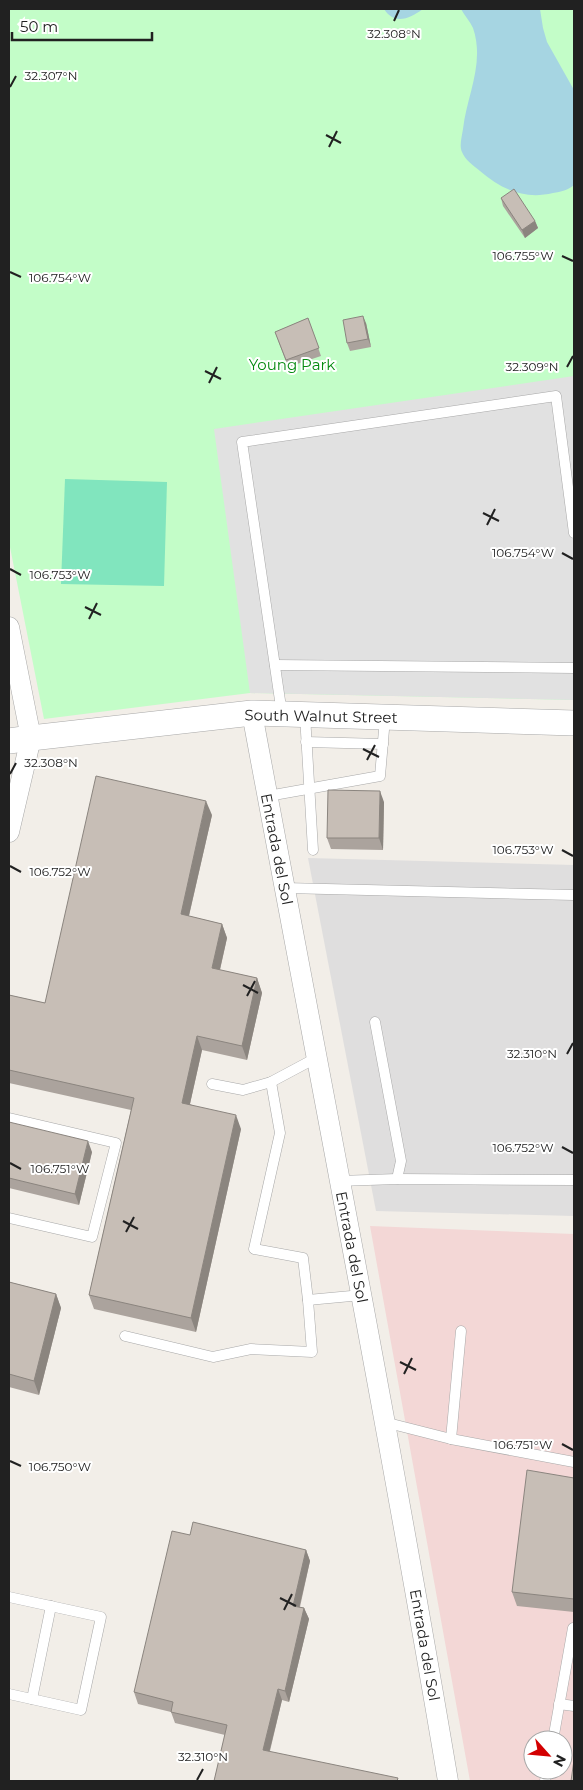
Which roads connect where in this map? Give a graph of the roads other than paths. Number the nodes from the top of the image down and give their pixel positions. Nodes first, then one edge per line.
1 (574, 533) edge
2 (9, 627) edge
3 (275, 665) junction
4 (574, 668) edge
5 (252, 713) junction
6 (294, 714) junction
7 (386, 717) junction
8 (574, 723) edge
9 (20, 739) edge
10 (306, 742) junction
11 (382, 744) junction
12 (309, 788) junction
13 (268, 796) junction
14 (9, 832) edge
15 (314, 850) dead end
16 (285, 888) junction
17 (574, 895) edge
18 (375, 1022) dead end
19 (316, 1058) junction
20 (271, 1082) junction
21 (212, 1084) dead end
22 (9, 1118) edge
23 (397, 1179) junction
24 (574, 1180) edge
25 (339, 1181) junction
26 (9, 1218) edge
27 (362, 1295) junction
28 (308, 1300) junction
29 (461, 1331) dead end
30 (125, 1336) dead end
31 (384, 1422) junction
32 (451, 1439) junction
33 (574, 1462) edge
34 (9, 1597) edge
35 (51, 1606) junction
36 (573, 1628) dead end
37 (9, 1694) edge
38 (32, 1699) junction
39 (559, 1704) junction
40 (574, 1706) edge
41 (555, 1730) edge
42 (448, 1781) edge

1 - 3 lane
2 - 9 street
3 - 4 lane
3 - 6 lane
5 - 6 street, South Walnut Street
5 - 9 street, South Walnut Street
5 - 13 street, Entrada del Sol
6 - 7 street, South Walnut Street
6 - 10 lane
7 - 8 street, South Walnut Street
7 - 11 lane
9 - 14 street
10 - 11 lane
10 - 12 lane
11 - 12 lane
12 - 13 lane
12 - 15 lane
13 - 16 street, Entrada del Sol
16 - 17 lane
16 - 19 street, Entrada del Sol
18 - 23 lane
19 - 20 lane
19 - 25 street, Entrada del Sol
20 - 21 lane
20 - 28 lane
22 - 26 lane
23 - 24 lane
23 - 25 lane
25 - 27 street, Entrada del Sol
27 - 28 lane
27 - 31 street, Entrada del Sol
28 - 30 lane
29 - 32 lane
31 - 32 lane
31 - 42 street, Entrada del Sol
32 - 33 lane
34 - 35 lane
35 - 38 lane
35 - 38 lane
36 - 39 lane
37 - 38 lane
39 - 40 lane
39 - 41 lane

